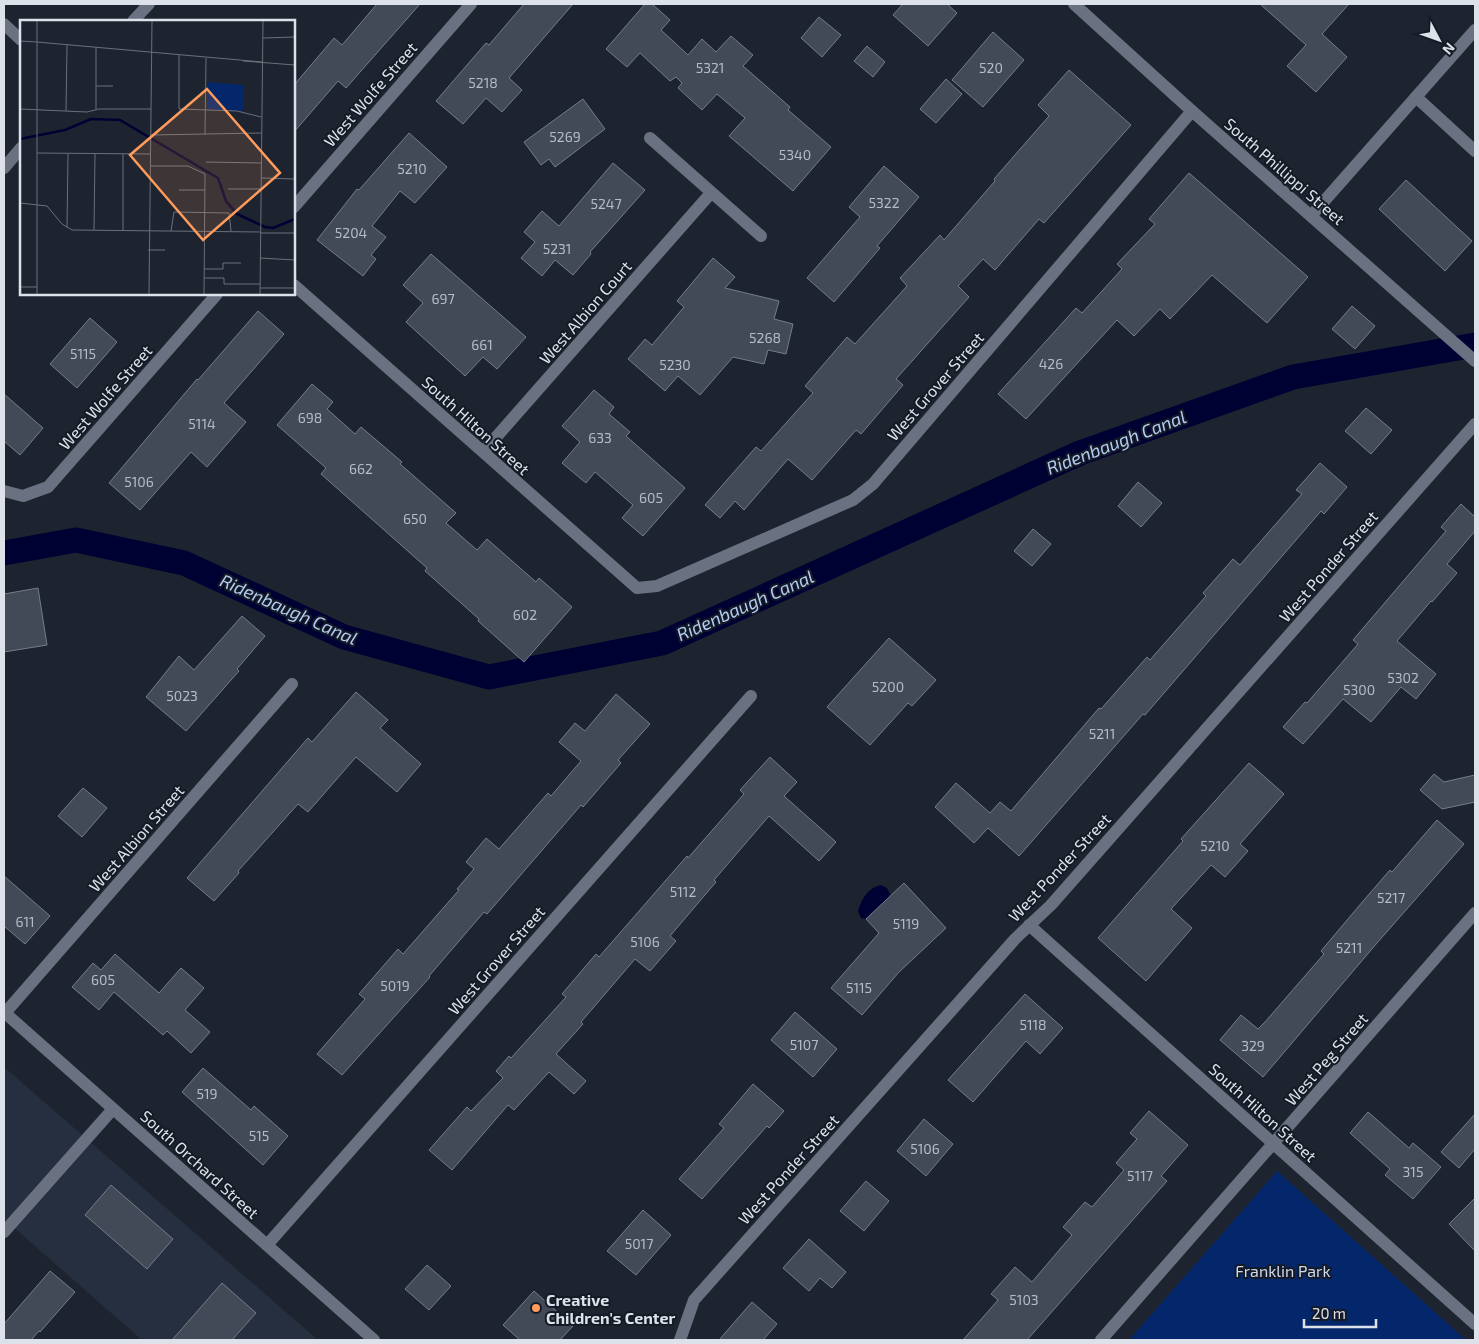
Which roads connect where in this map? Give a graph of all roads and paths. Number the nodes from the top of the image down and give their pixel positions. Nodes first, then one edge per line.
1 (149, 4) edge
2 (471, 4) edge
3 (1074, 4) edge
4 (134, 20) edge
5 (4, 24) edge
6 (1475, 30) edge
7 (20, 39) edge
8 (1416, 97) junction
9 (1192, 111) junction
10 (650, 138) dead end
11 (20, 149) edge
12 (1475, 151) edge
13 (4, 168) edge
14 (711, 193) junction
15 (295, 205) edge
16 (1311, 216) junction
17 (761, 236) dead end
18 (295, 286) edge
19 (216, 295) edge
20 (1475, 361) edge
21 (1475, 424) edge
22 (483, 452) junction
23 (4, 491) edge
24 (637, 588) joint
25 (292, 684) dead end
26 (751, 696) dead end
27 (1475, 913) edge
28 (1029, 925) junction
29 (4, 1012) edge
30 (113, 1109) junction
31 (1274, 1144) junction
32 (4, 1232) edge
33 (266, 1245) junction
34 (1475, 1324) edge
35 (374, 1340) edge
36 (680, 1340) edge
37 (1101, 1340) edge

1 - 4 street
2 - 15 street, West Wolfe Street
3 - 9 street, South Phillippi Street
5 - 7 street
6 - 8 street
8 - 12 street
8 - 16 street
9 - 16 street, South Phillippi Street
9 - 24 street, West Grover Street
10 - 14 street
11 - 13 street
14 - 17 street
14 - 22 street, West Albion Court
16 - 20 street, South Phillippi Street
18 - 22 street, South Hilton Street
19 - 23 street, West Wolfe Street
21 - 28 street, West Ponder Street
22 - 24 street, South Hilton Street
25 - 29 street, West Albion Street
26 - 33 street, West Grover Street
27 - 31 street, West Peg Street
28 - 31 street, South Hilton Street
28 - 36 street, West Ponder Street
29 - 30 street, South Orchard Street
30 - 32 street
30 - 33 street, South Orchard Street
31 - 34 street, South Hilton Street
31 - 37 street, West Peg Street
33 - 35 street, South Orchard Street

